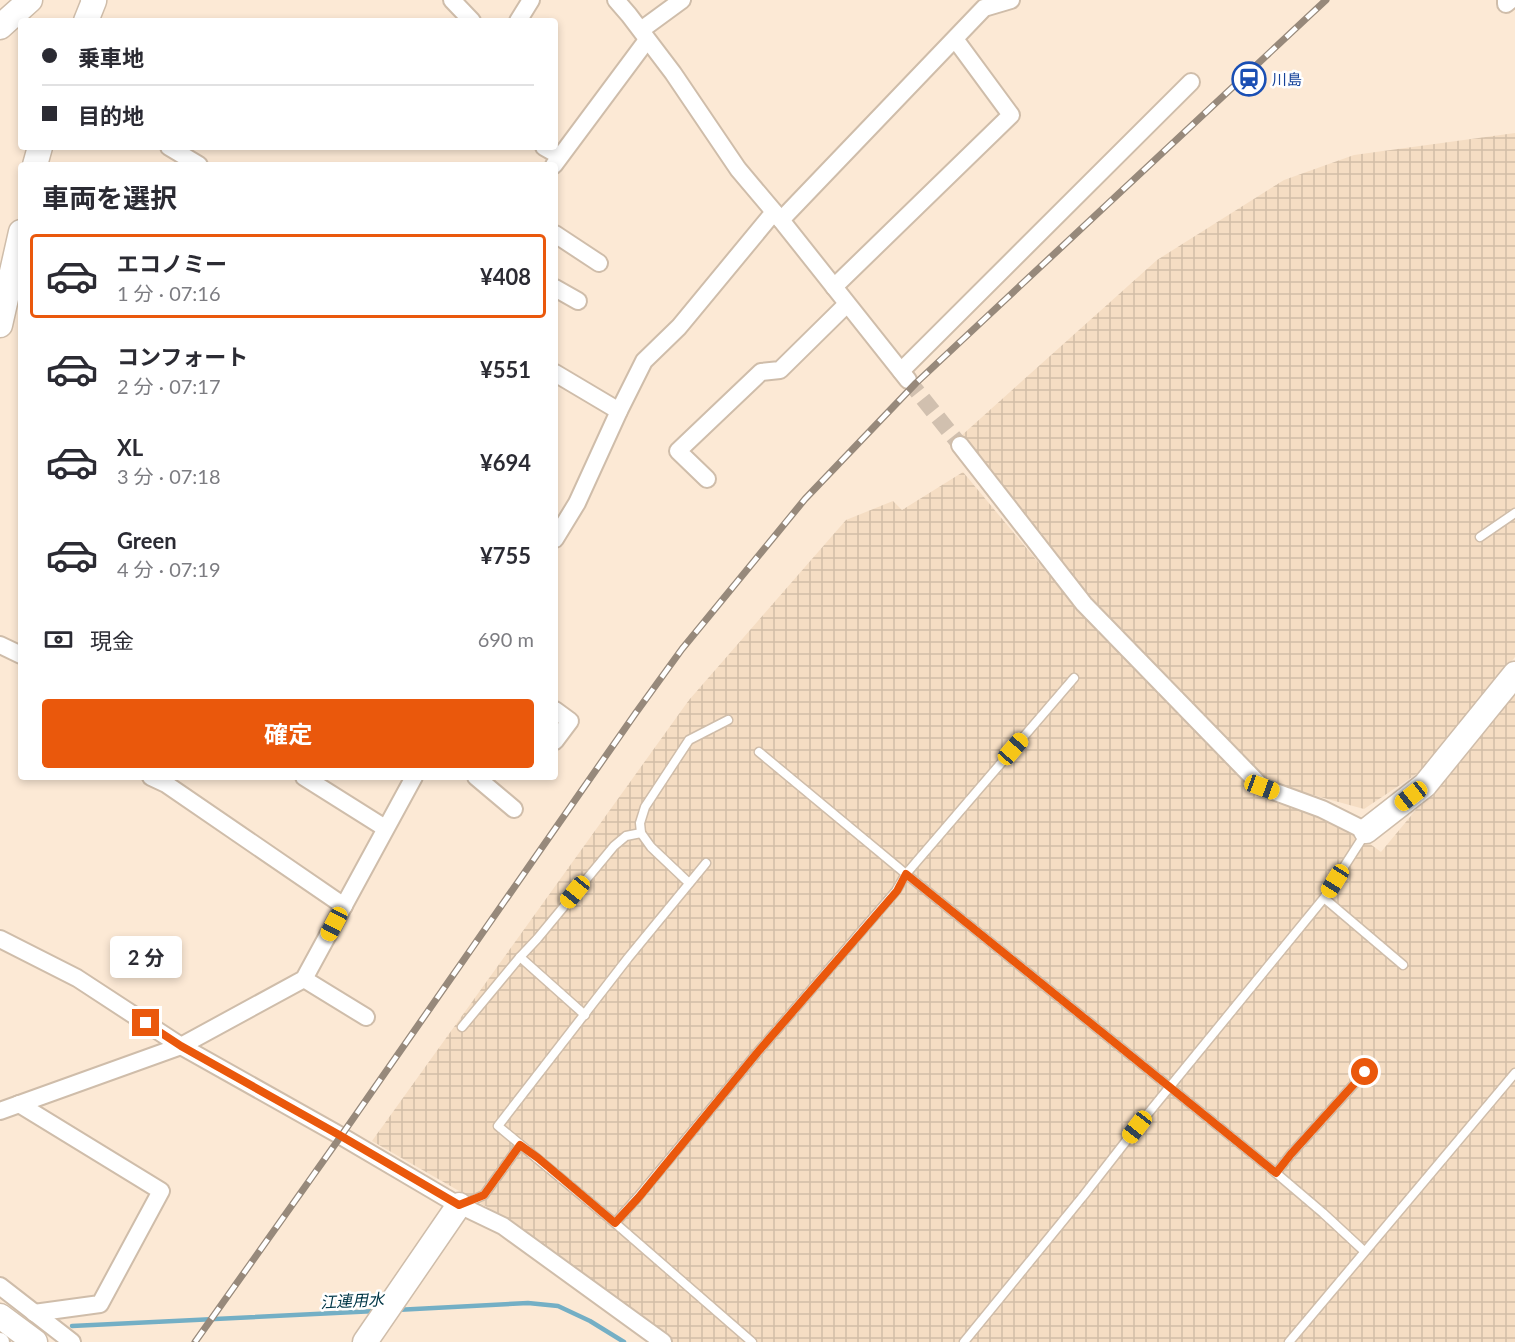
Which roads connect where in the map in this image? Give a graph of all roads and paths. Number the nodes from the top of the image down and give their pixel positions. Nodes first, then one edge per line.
1 (30, 0) edge
2 (452, 0) edge
3 (531, 0) edge
4 (616, 0) edge
5 (682, 0) edge
6 (1011, 0) edge
7 (1506, 0) edge
8 (1511, 0) edge
9 (469, 18) edge
10 (520, 18) edge
11 (0, 27) edge
12 (644, 35) junction
13 (955, 39) junction
14 (1191, 82) dead end
15 (174, 150) edge
16 (547, 150) edge
17 (557, 161) edge
18 (195, 162) edge
19 (777, 216) junction
20 (558, 236) edge
21 (599, 263) dead end
22 (18, 264) edge
23 (834, 287) junction
24 (558, 290) edge
25 (578, 301) dead end
26 (847, 304) junction
27 (0, 325) edge
28 (558, 375) edge
29 (619, 411) junction
30 (960, 445) tunnel mouth
31 (707, 479) dead end
32 (1515, 513) edge
33 (558, 533) edge
34 (1480, 537) dead end
35 (0, 645) edge
36 (18, 653) edge
37 (1515, 674) edge
38 (1074, 678) dead end
39 (558, 712) edge
40 (728, 720) dead end
41 (558, 737) edge
42 (759, 752) dead end
43 (157, 780) edge
44 (309, 780) edge
45 (412, 780) edge
46 (480, 780) edge
47 (514, 809) dead end
48 (385, 828) junction
49 (1366, 831) junction
50 (641, 833) junction
51 (706, 863) dead end
52 (906, 874) junction
53 (689, 883) junction
54 (1324, 898) junction
55 (344, 906) junction
56 (0, 939) edge
57 (520, 957) junction
58 (1403, 965) dead end
59 (304, 979) junction
60 (585, 1015) junction
61 (366, 1017) dead end
62 (462, 1027) dead end
63 (181, 1046) junction
64 (1365, 1072) dead end
65 (1515, 1073) edge
66 (1169, 1087) junction
67 (19, 1104) junction
68 (0, 1111) edge
69 (520, 1145) junction
70 (1276, 1173) junction
71 (459, 1205) junction
72 (615, 1223) junction
73 (1364, 1251) junction
74 (0, 1286) edge
75 (34, 1312) junction
76 (0, 1316) edge
77 (35, 1342) edge
78 (72, 1342) edge
79 (365, 1342) edge
80 (663, 1342) edge
81 (752, 1342) edge
82 (963, 1342) edge
83 (1289, 1342) edge

1 - 11 street
2 - 9 street
3 - 10 street
4 - 12 street
5 - 12 street
6 - 13 street
7 - 8 street
12 - 17 street
12 - 19 street
13 - 19 street
13 - 23 street
14 - 26 street
15 - 18 street
16 - 17 street
19 - 23 street
19 - 29 street
20 - 21 street
22 - 27 street
23 - 26 street
24 - 25 street
26 - 31 street
28 - 29 street
29 - 33 street
30 - 49 street
32 - 34 lane
35 - 36 street
37 - 49 street
38 - 52 lane
39 - 41 street
40 - 50 lane
42 - 52 lane
43 - 55 street
44 - 48 street
45 - 48 street
46 - 47 street
48 - 55 street
49 - 54 lane
50 - 53 lane
50 - 57 lane
51 - 53 lane
52 - 66 lane
52 - 72 lane
53 - 60 lane
54 - 58 lane
54 - 66 lane
55 - 59 street
56 - 63 street
57 - 60 lane
57 - 62 lane
59 - 61 street
59 - 63 street
60 - 69 lane
63 - 67 street
63 - 71 street
64 - 70 lane
65 - 73 lane
66 - 70 lane
66 - 82 lane
67 - 68 street
67 - 75 street
69 - 71 lane
69 - 72 lane
70 - 73 lane
71 - 79 street
71 - 80 street
72 - 81 lane
73 - 83 lane
74 - 75 street
75 - 78 street
76 - 77 street

